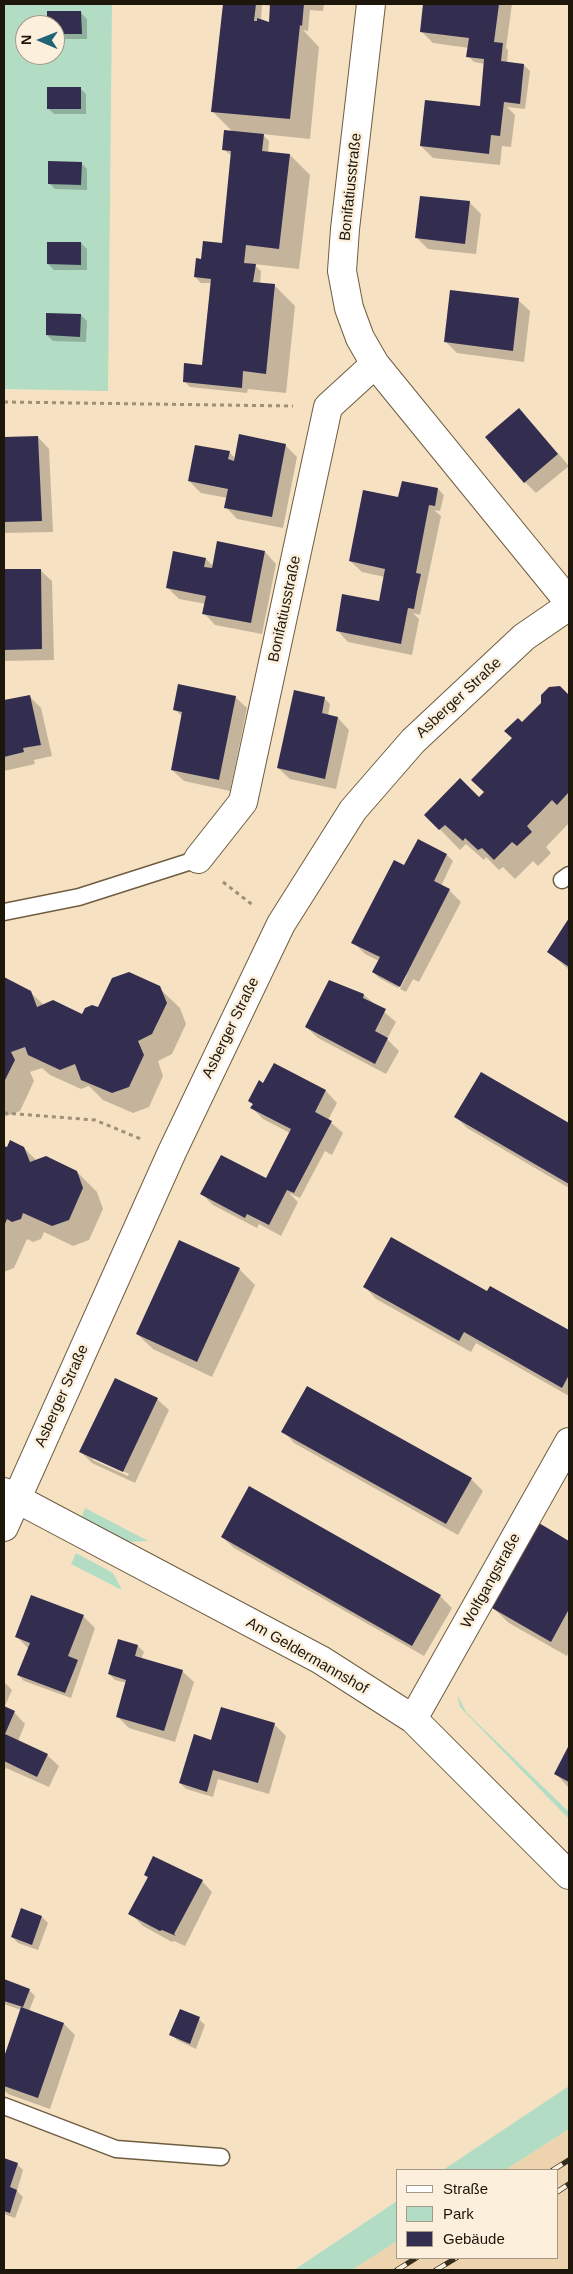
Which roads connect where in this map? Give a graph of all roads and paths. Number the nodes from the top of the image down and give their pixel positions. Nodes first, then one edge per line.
1 (372, 4) edge
2 (376, 364) junction
3 (4, 402) edge
4 (328, 407) junction
5 (569, 602) edge
6 (569, 606) edge
7 (198, 859) junction
8 (4, 912) edge
9 (281, 924) junction
10 (4, 1113) edge
11 (172, 1152) junction
12 (569, 1442) edge
13 (10, 1496) edge
14 (4, 1527) edge
15 (413, 1720) junction
16 (569, 1875) edge
17 (4, 2106) edge
18 (221, 2157) dead end

1 - 2 street, Bonifatiusstraße
2 - 4 street
2 - 5 street, Bonifatiusstraße
3 - 4 path
4 - 7 street, Bonifatiusstraße
6 - 9 street, Asberger Straße
7 - 8 lane
7 - 9 path
9 - 11 street, Asberger Straße
10 - 11 path
11 - 13 street, Asberger Straße
12 - 15 street, Wolfgangstraße
13 - 14 street, Asberger Straße
13 - 15 street, Am Geldermannshof
15 - 16 street, Am Geldermannshof
17 - 18 lane

